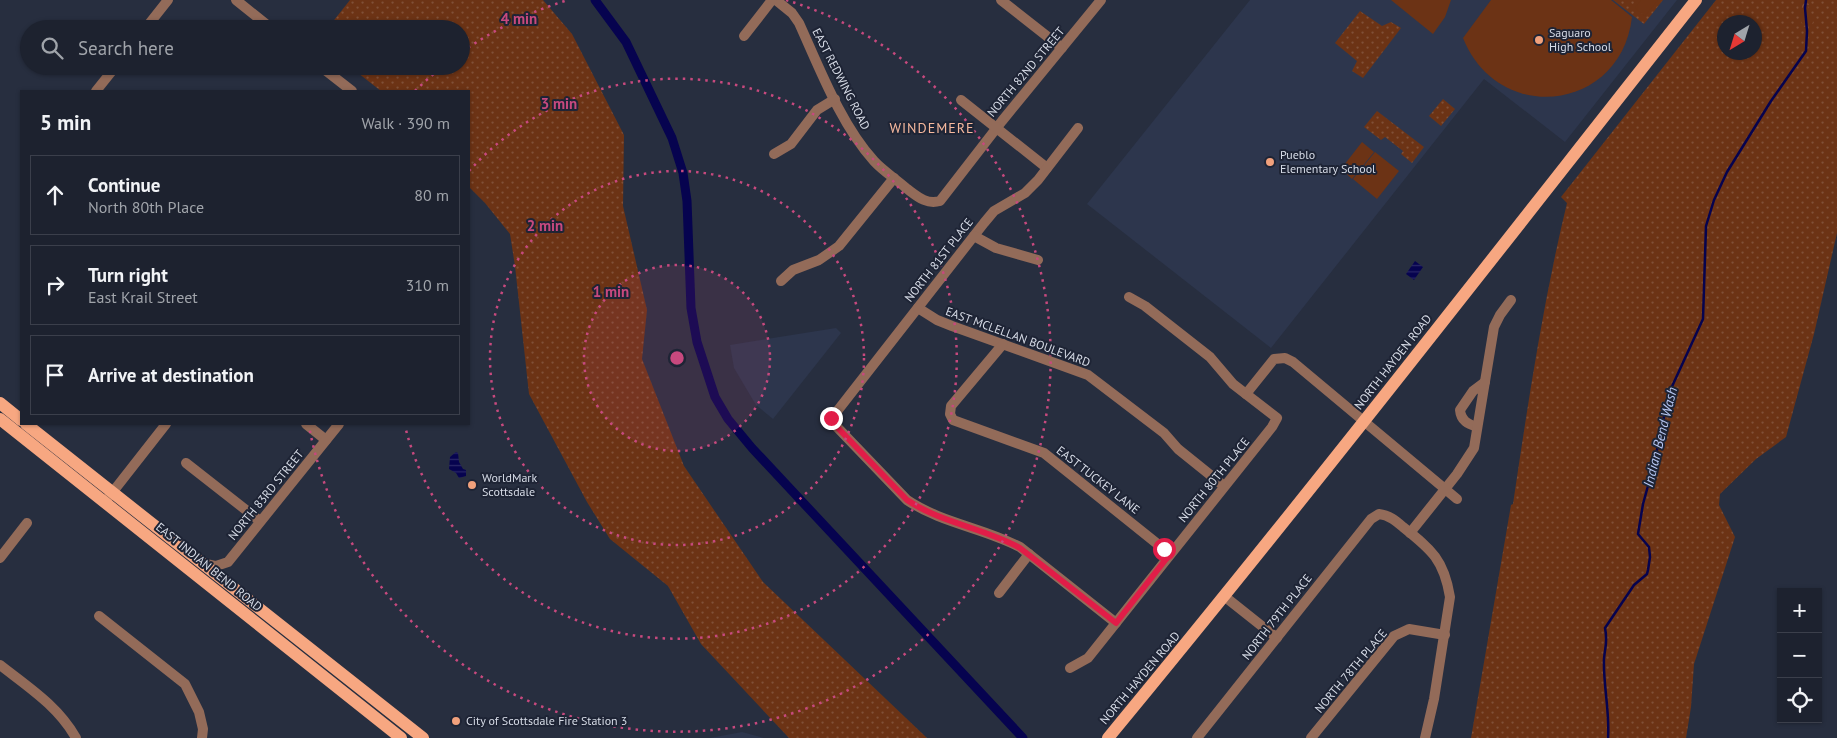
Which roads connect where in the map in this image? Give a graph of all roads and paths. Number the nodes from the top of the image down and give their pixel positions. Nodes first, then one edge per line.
1 (168, 0) edge
2 (236, 0) edge
3 (772, 0) edge
4 (776, 0) edge
5 (1001, 0) edge
6 (1101, 0) edge
7 (1696, 0) edge
8 (152, 20) edge
9 (261, 20) edge
10 (744, 36) dead end
11 (1062, 48) junction
12 (109, 75) edge
13 (332, 75) edge
14 (97, 90) edge
15 (351, 90) edge
16 (835, 99) junction
17 (961, 100) dead end
18 (996, 128) junction
19 (1078, 128) dead end
20 (774, 154) dead end
21 (1047, 168) junction
22 (894, 178) junction
23 (932, 203) joint
24 (974, 236) junction
25 (1038, 260) dead end
26 (781, 281) dead end
27 (1129, 297) dead end
28 (1511, 300) dead end
29 (918, 308) junction
30 (1003, 344) junction
31 (1485, 382) junction
32 (1246, 394) junction
33 (0, 403) edge
34 (20, 419) edge
35 (0, 420) edge
36 (1364, 422) junction
37 (27, 425) edge
38 (165, 425) edge
39 (307, 425) edge
40 (338, 425) edge
41 (1477, 428) junction
42 (326, 440) junction
43 (186, 463) dead end
44 (1224, 486) junction
45 (1445, 489) junction
46 (109, 497) junction
47 (1456, 499) dead end
48 (260, 522) junction
49 (28, 523) dead end
50 (1410, 533) junction
51 (1029, 554) junction
52 (1170, 554) junction
53 (0, 558) edge
54 (203, 563) junction
55 (999, 593) dead end
56 (1224, 596) junction
57 (99, 616) dead end
58 (1116, 623) junction
59 (1445, 634) junction
60 (1277, 638) junction
61 (0, 665) edge
62 (1070, 668) dead end
63 (76, 738) edge
64 (202, 738) edge
65 (401, 738) edge
66 (423, 738) edge
67 (1108, 738) edge
68 (1197, 738) edge
69 (1311, 738) edge
70 (1425, 738) edge

1 - 8 street
2 - 9 street
3 - 10 street
4 - 16 street, EAST REDWING ROAD
5 - 11 street
6 - 11 street, NORTH 82ND STREET
7 - 36 main road, NORTH HAYDEN ROAD
11 - 18 street, NORTH 82ND STREET
12 - 14 street
13 - 15 street
16 - 20 street
16 - 22 street, EAST REDWING ROAD
17 - 18 street
18 - 21 street
18 - 23 street, NORTH 82ND STREET
19 - 21 street, NORTH 81ST PLACE
21 - 24 street, NORTH 81ST PLACE
22 - 23 street, EAST REDWING ROAD
22 - 26 street
24 - 25 street
24 - 29 street, NORTH 81ST PLACE
27 - 32 street
28 - 31 street
29 - 30 street, EAST MCLELLAN BOULEVARD
29 - 51 street, NORTH 81ST PLACE
30 - 44 street, EAST MCLELLAN BOULEVARD
30 - 52 street, EAST TUCKEY LANE
31 - 41 street
31 - 41 street
32 - 36 street
32 - 44 street, NORTH 80TH PLACE
33 - 34 main road
35 - 46 main road, EAST INDIAN BEND ROAD
36 - 45 street
36 - 56 main road, NORTH HAYDEN ROAD
37 - 46 main road, EAST INDIAN BEND ROAD
38 - 46 street
39 - 42 street
40 - 42 street, NORTH 83RD STREET
41 - 45 street
42 - 48 street, NORTH 83RD STREET
43 - 48 street
44 - 52 street, NORTH 80TH PLACE
45 - 47 street
45 - 50 street
46 - 54 main road, EAST INDIAN BEND ROAD
46 - 65 main road, EAST INDIAN BEND ROAD
48 - 54 street, NORTH 83RD STREET
49 - 53 street
50 - 59 street
50 - 60 street, NORTH 79TH PLACE
51 - 55 street
51 - 58 street
52 - 58 street, NORTH 80TH PLACE
54 - 66 main road, EAST INDIAN BEND ROAD
56 - 60 street
56 - 67 main road, NORTH HAYDEN ROAD
57 - 64 street
58 - 62 street, NORTH 80TH PLACE
59 - 69 street, NORTH 78TH PLACE
59 - 70 street
60 - 68 street, NORTH 79TH PLACE
61 - 63 street

